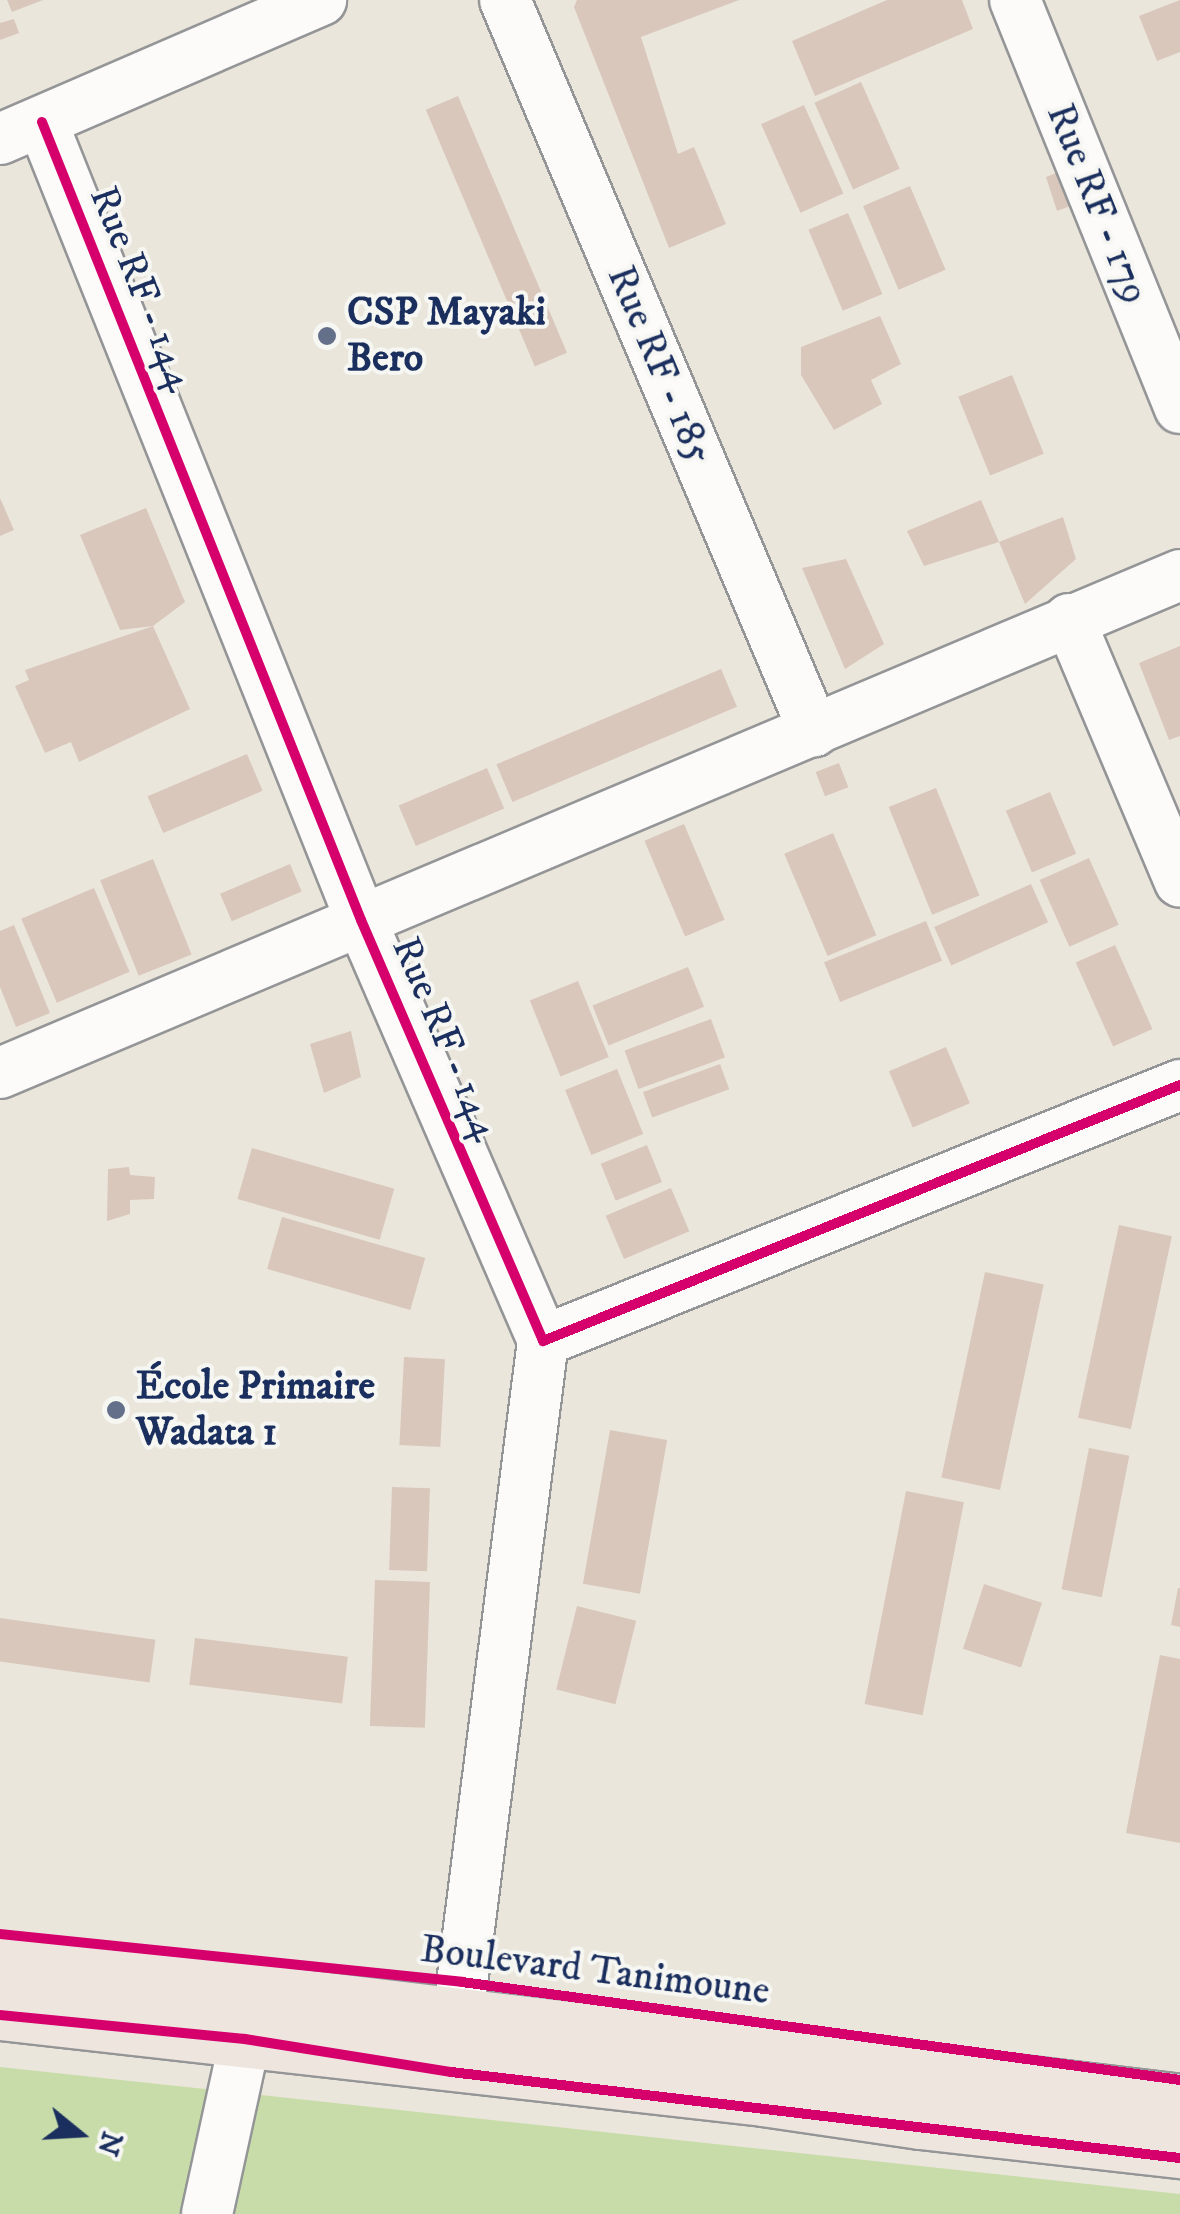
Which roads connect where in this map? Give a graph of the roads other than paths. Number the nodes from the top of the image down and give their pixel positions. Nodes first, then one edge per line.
1 (321, 0) edge
2 (505, 0) edge
3 (1015, 0) edge
4 (21, 130) edge
5 (1180, 408) edge
6 (1180, 575) edge
7 (1068, 619) junction
8 (814, 730) junction
9 (1180, 882) edge
10 (361, 920) junction
11 (0, 1073) edge
12 (1180, 1086) edge
13 (543, 1341) junction
14 (0, 1961) edge
15 (0, 2012) edge
16 (251, 2016) junction
17 (453, 2053) junction
18 (1180, 2102) edge
19 (1180, 2150) edge
20 (207, 2214) edge

1 - 4 street
2 - 8 street, Rue RF - 185
3 - 5 street, Rue RF - 179
4 - 10 street, Rue RF - 144
6 - 7 street
7 - 8 street
7 - 9 street
8 - 10 street
10 - 11 street
10 - 13 street, Rue RF - 144
12 - 13 street
13 - 17 street
14 - 16 main road, Boulevard Tanimoune
15 - 16 main road, Boulevard Tanimoune
16 - 17 main road, Boulevard Tanimoune
16 - 20 street
17 - 18 main road, Boulevard Tanimoune
17 - 19 main road, Boulevard Tanimoune

